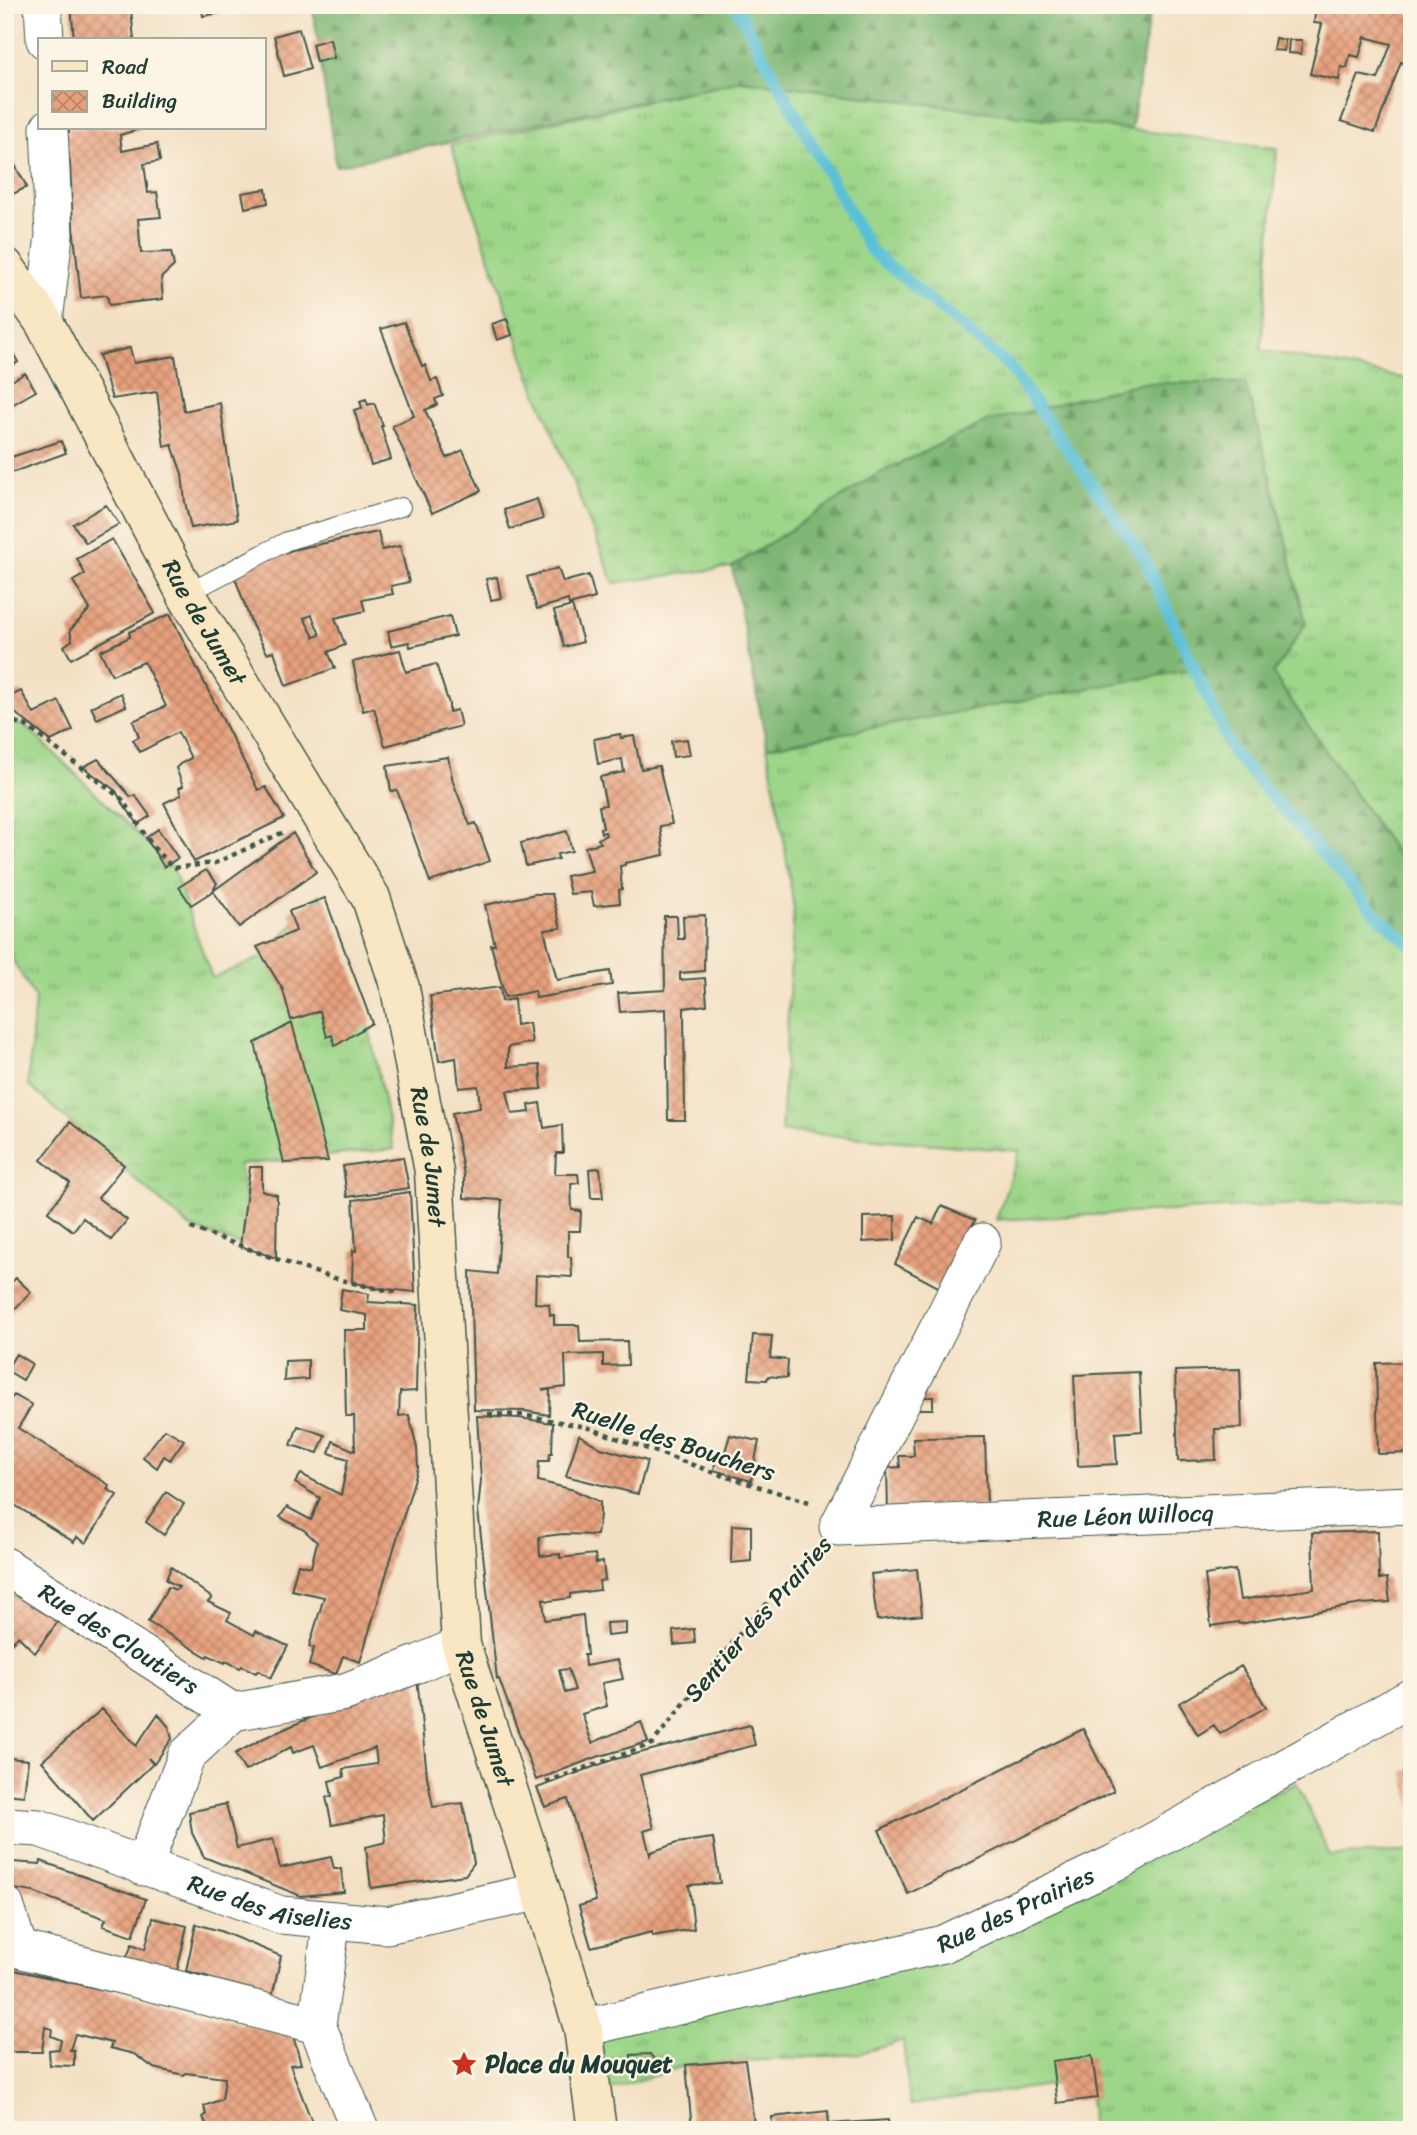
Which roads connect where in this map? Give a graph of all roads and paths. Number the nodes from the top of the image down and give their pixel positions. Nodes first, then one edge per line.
1 (43, 5) edge
2 (45, 38) edge
3 (49, 130) edge
4 (5, 267) edge
5 (44, 322) junction
6 (401, 507) dead end
7 (186, 594) junction
8 (5, 719) edge
9 (321, 816) junction
10 (191, 1228) dead end
11 (982, 1242) dead end
12 (441, 1297) junction
13 (449, 1414) junction
14 (1412, 1505) edge
15 (841, 1520) junction
16 (5, 1566) edge
17 (461, 1645) junction
18 (1412, 1697) edge
19 (233, 1712) junction
20 (509, 1795) junction
21 (5, 1826) edge
22 (143, 1867) junction
23 (541, 1891) junction
24 (5, 1905) edge
25 (332, 1920) junction
26 (317, 2025) junction
27 (583, 2028) junction
28 (360, 2130) edge
29 (597, 2130) edge

1 - 2 street
3 - 5 street
4 - 5 street, Rue de Jumet
5 - 7 street, Rue de Jumet
6 - 7 lane
7 - 9 street, Rue de Jumet
8 - 9 path
9 - 12 street, Rue de Jumet
10 - 12 path
11 - 15 street, Sentier des Prairies
12 - 13 street, Rue de Jumet
13 - 15 path, Ruelle des Bouchers
13 - 17 street, Rue de Jumet
14 - 15 street, Rue Léon Willocq
15 - 20 path, Sentier des Prairies
16 - 19 street, Rue des Cloutiers
17 - 19 street
17 - 20 street, Rue de Jumet
18 - 27 street, Rue des Prairies
19 - 22 street
20 - 23 street, Rue de Jumet
21 - 22 street, Rue des Aiselies
22 - 25 street, Rue des Aiselies
23 - 25 street, Rue des Aiselies
23 - 27 street, Rue de Jumet
24 - 26 street
25 - 26 street
26 - 28 street
27 - 29 street, Rue de Jumet

